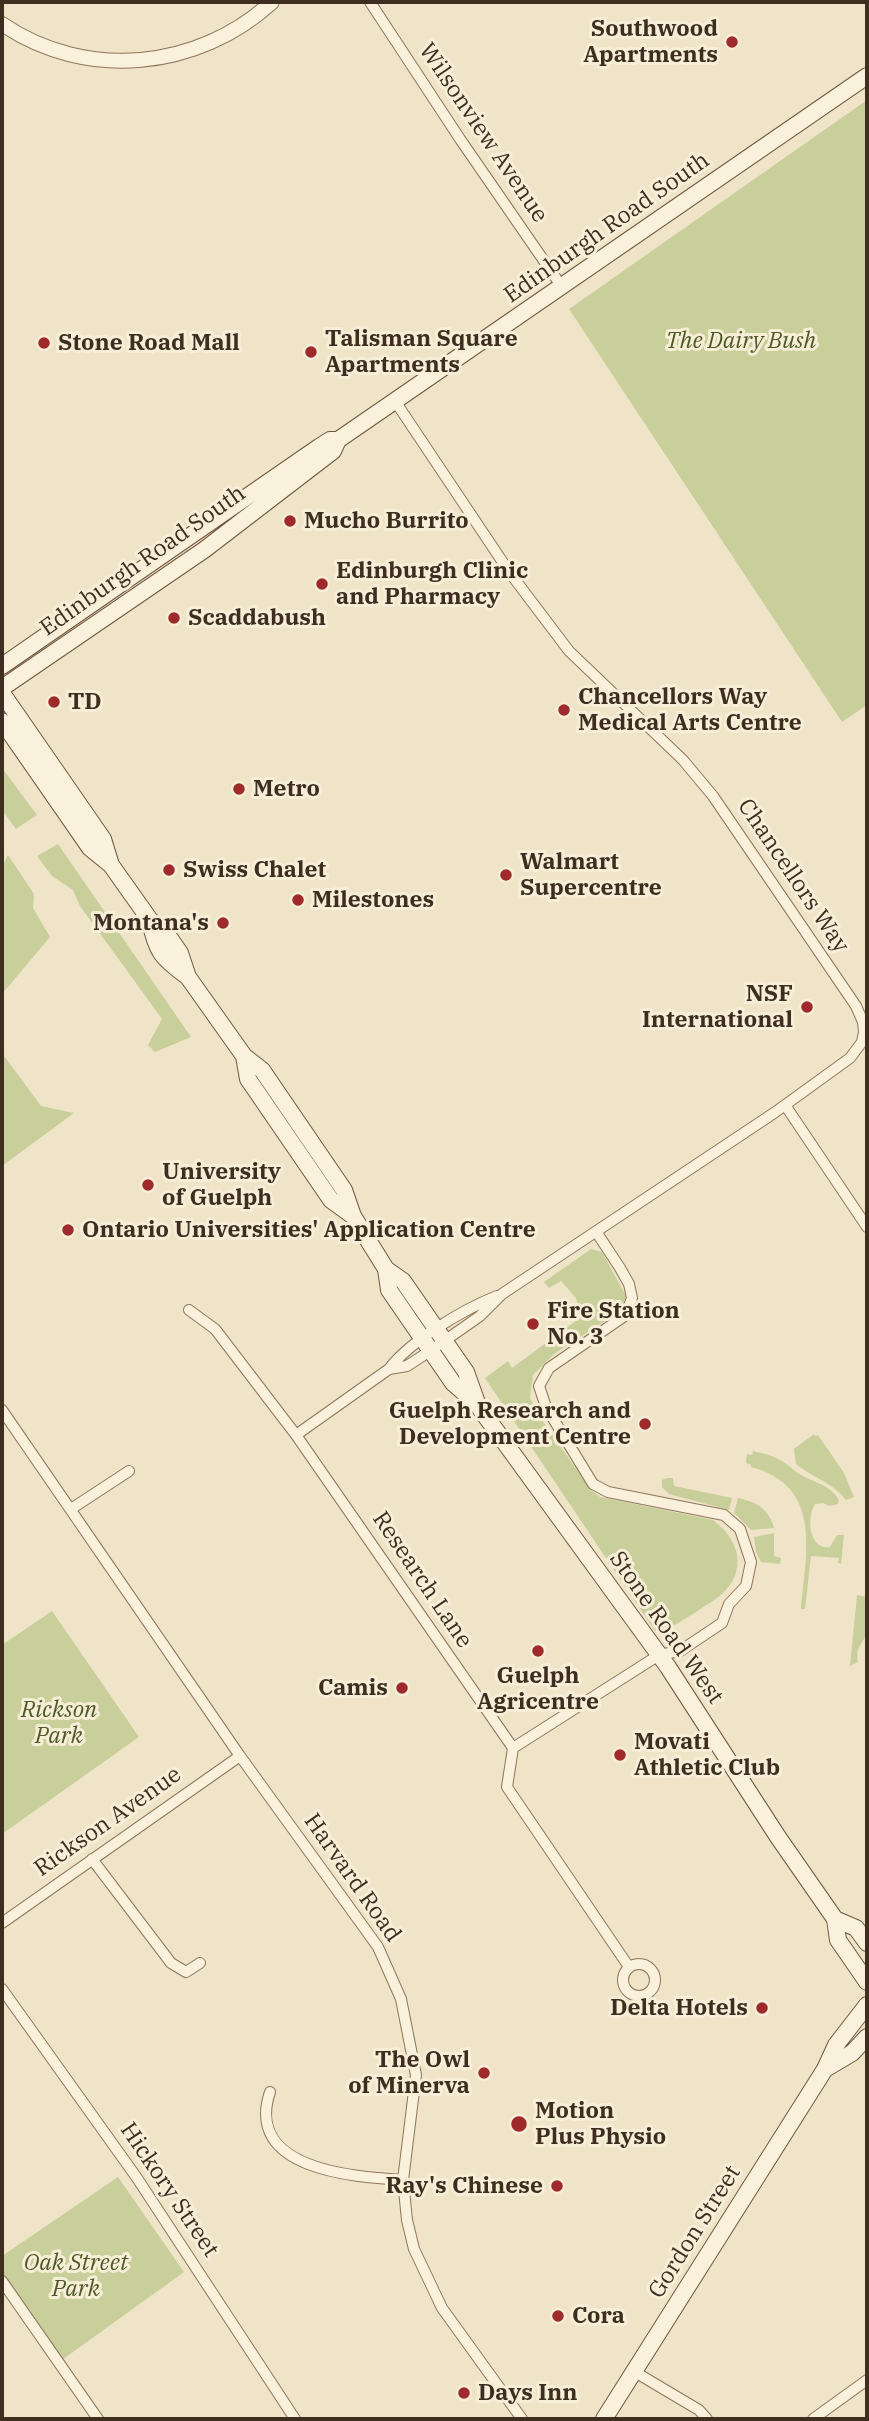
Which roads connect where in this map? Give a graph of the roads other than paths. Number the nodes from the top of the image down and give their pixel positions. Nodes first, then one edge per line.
1 (272, 2) edge
2 (370, 2) edge
3 (2, 24) edge
4 (867, 76) edge
5 (562, 286) junction
6 (395, 401) junction
7 (338, 440) junction
8 (2, 666) edge
9 (2, 688) edge
10 (2, 693) edge
11 (2, 721) edge
12 (111, 865) junction
13 (785, 1105) junction
14 (867, 1227) edge
15 (597, 1233) junction
16 (189, 1310) dead end
17 (433, 1340) junction
18 (4, 1417) edge
19 (296, 1435) junction
20 (129, 1471) dead end
21 (71, 1509) junction
22 (659, 1655) junction
23 (513, 1748) junction
24 (240, 1756) junction
25 (92, 1859) junction
26 (835, 1919) junction
27 (2, 1923) edge
28 (867, 1943) edge
29 (200, 1963) dead end
30 (629, 1967) dead end
31 (867, 1982) edge
32 (2, 1989) edge
33 (867, 2005) edge
34 (867, 2037) edge
35 (825, 2069) junction
36 (270, 2092) dead end
37 (403, 2180) junction
38 (2, 2281) edge
39 (635, 2372) junction
40 (867, 2381) edge
41 (98, 2419) edge
42 (295, 2419) edge
43 (522, 2419) edge
44 (604, 2419) edge
45 (706, 2419) edge
46 (813, 2419) edge

1 - 3 street
2 - 5 street, Wilsonview Avenue
4 - 5 main road, Edinburgh Road South
5 - 6 main road, Edinburgh Road South
6 - 7 main road, Edinburgh Road South
6 - 13 street, Chancellors Way
7 - 8 main road, Edinburgh Road South
7 - 9 main road, Edinburgh Road South
10 - 12 main road, Stone Road West
11 - 12 main road, Stone Road West
12 - 17 main road, Stone Road West
13 - 14 street
13 - 15 street, Chancellors Way
15 - 17 street, Chancellors Way
15 - 22 street
16 - 19 street, Research Lane
17 - 19 street
17 - 22 main road, Stone Road West
18 - 21 street, Harvard Road
19 - 23 street, Research Lane
20 - 21 street
21 - 24 street, Harvard Road
22 - 23 street
22 - 26 main road, Stone Road West
23 - 30 street
24 - 25 street, Rickson Avenue
24 - 37 street, Harvard Road
25 - 27 street, Rickson Avenue
25 - 29 street
26 - 28 main road, Stone Road West
26 - 31 main road, Stone Road West
32 - 42 street, Hickory Street
33 - 35 main road, Gordon Street
34 - 35 main road, Gordon Street
35 - 39 main road, Gordon Street
36 - 37 street
37 - 43 street, Harvard Road
38 - 41 street
39 - 44 main road, Gordon Street
39 - 45 street
40 - 46 street

